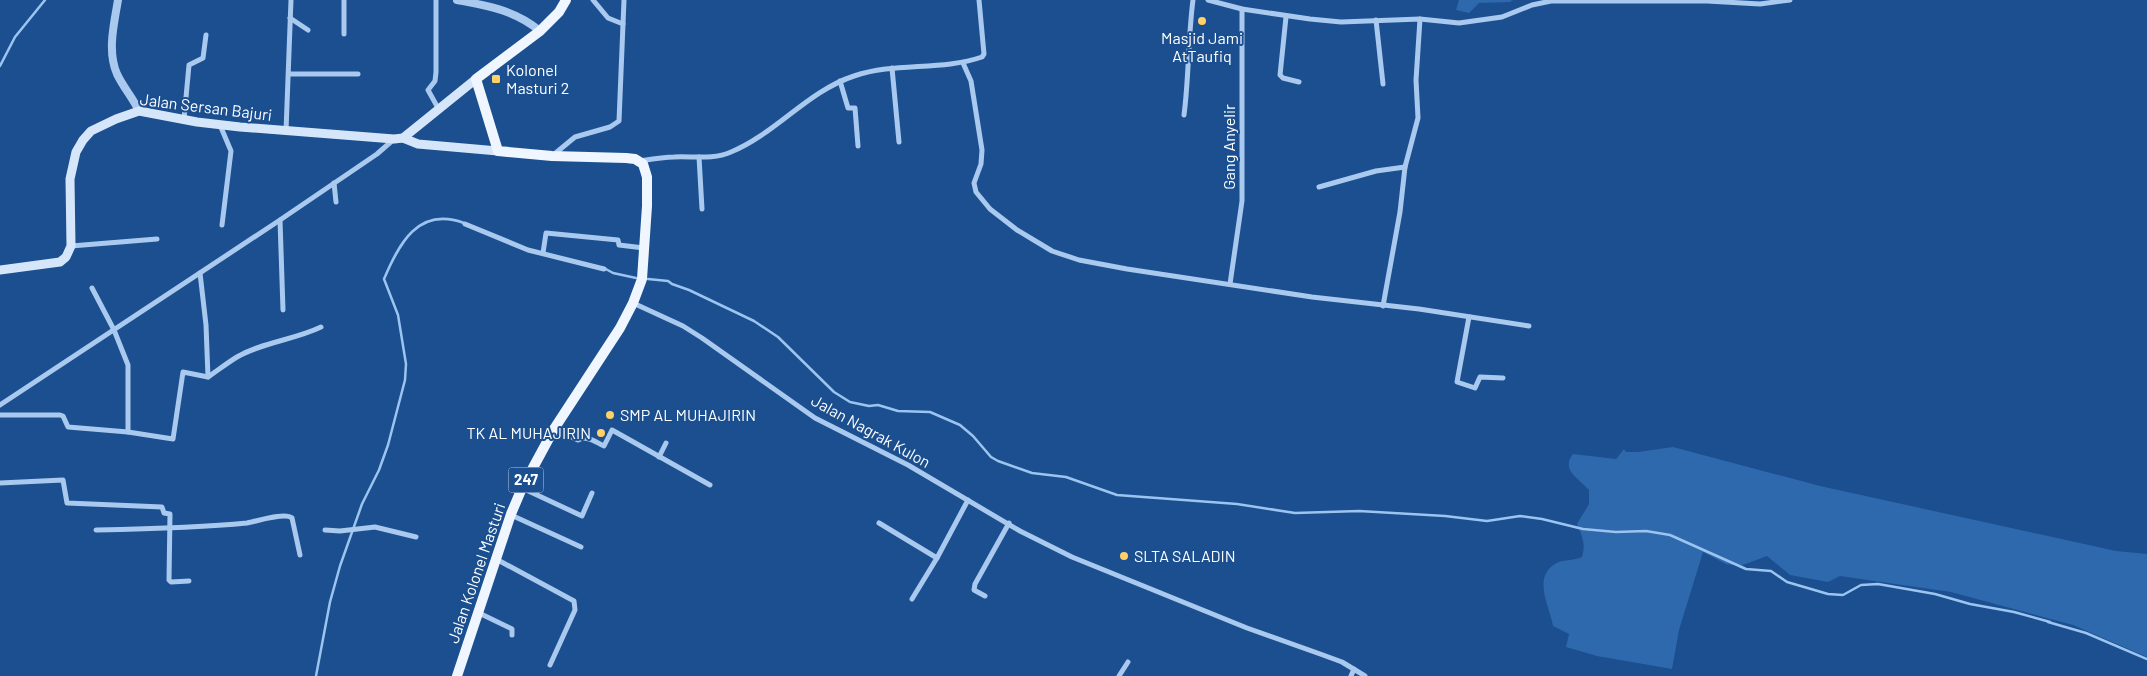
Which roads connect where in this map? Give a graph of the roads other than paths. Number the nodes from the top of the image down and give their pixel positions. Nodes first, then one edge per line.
1 (118, 0) edge
2 (291, 0) edge
3 (344, 0) edge
4 (436, 0) edge
5 (457, 0) edge
6 (566, 0) edge
7 (594, 0) edge
8 (624, 0) edge
9 (979, 0) edge
10 (1193, 0) edge
11 (1208, 0) edge
12 (1790, 0) edge
13 (1242, 8) junction
14 (1286, 17) junction
15 (290, 18) junction
16 (1420, 18) junction
17 (1376, 20) junction
18 (623, 24) junction
19 (308, 30) dead end
20 (540, 31) junction
21 (344, 34) dead end
22 (206, 35) dead end
23 (963, 63) junction
24 (892, 68) junction
25 (289, 74) junction
26 (358, 74) dead end
27 (476, 79) junction
28 (840, 81) junction
29 (1299, 82) dead end
30 (1383, 84) dead end
31 (438, 108) junction
32 (139, 111) junction
33 (1184, 115) dead end
34 (184, 119) junction
35 (220, 125) junction
36 (286, 131) junction
37 (398, 138) junction
38 (899, 142) dead end
39 (858, 146) dead end
40 (498, 151) junction
41 (552, 156) junction
42 (700, 157) junction
43 (640, 161) junction
44 (1406, 167) junction
45 (334, 183) junction
46 (1319, 187) dead end
47 (336, 202) dead end
48 (702, 209) dead end
49 (280, 220) junction
50 (465, 224) dead end
51 (222, 225) dead end
52 (157, 239) dead end
53 (71, 246) junction
54 (644, 248) junction
55 (544, 253) junction
56 (604, 269) dead end
57 (0, 270) edge
58 (200, 273) junction
59 (1230, 284) junction
60 (92, 288) dead end
61 (633, 303) junction
62 (1383, 306) junction
63 (283, 310) dead end
64 (1469, 317) junction
65 (1529, 326) dead end
66 (321, 327) dead end
67 (114, 330) junction
68 (208, 377) junction
69 (1503, 378) dead end
70 (0, 405) edge
71 (0, 415) edge
72 (554, 429) junction
73 (128, 432) junction
74 (666, 443) dead end
75 (659, 457) junction
76 (0, 483) edge
77 (710, 485) dead end
78 (522, 488) junction
79 (592, 492) dead end
80 (968, 500) junction
81 (511, 514) junction
82 (1009, 522) junction
83 (879, 523) dead end
84 (170, 529) junction
85 (96, 530) dead end
86 (325, 530) dead end
87 (416, 537) dead end
88 (581, 547) dead end
89 (300, 555) dead end
90 (937, 558) junction
91 (496, 559) junction
92 (189, 582) dead end
93 (985, 596) dead end
94 (912, 598) dead end
95 (479, 613) junction
96 (512, 635) dead end
97 (1128, 662) dead end
98 (550, 665) dead end
99 (1354, 669) junction
100 (456, 676) edge
101 (1119, 676) edge
102 (1351, 676) edge
103 (1364, 676) edge

1 - 32 street
2 - 15 street
3 - 21 street
4 - 31 street
5 - 20 street
6 - 20 main road
7 - 18 street
8 - 18 street
9 - 23 street
10 - 33 street
11 - 13 street
12 - 16 street
13 - 14 street
13 - 59 street, Gang Anyelir
14 - 17 street
14 - 29 street
15 - 19 street
15 - 25 street
16 - 17 street
16 - 44 street
17 - 30 street
18 - 41 street
20 - 27 main road
22 - 34 street
23 - 24 street
23 - 59 street
24 - 28 street
24 - 38 street
25 - 26 street
25 - 36 street
27 - 31 main road
27 - 40 main road
28 - 39 street
28 - 42 street
31 - 37 main road
32 - 34 main road, Jalan Sersan Bajuri
32 - 53 main road, Jalan Sersan Bajuri
34 - 35 main road, Jalan Sersan Bajuri
35 - 36 main road, Jalan Sersan Bajuri
35 - 51 street
36 - 37 main road, Jalan Sersan Bajuri
37 - 40 main road, Jalan Sersan Bajuri
37 - 45 street
40 - 41 main road
41 - 43 main road
42 - 43 street
42 - 48 street
43 - 54 main road, Jalan Kolonel Masturi / 247
44 - 46 street
44 - 62 street
45 - 47 street
45 - 49 street
49 - 58 street
49 - 63 street
50 - 55 street
52 - 53 street
53 - 57 main road
54 - 55 street
54 - 61 main road, Jalan Kolonel Masturi / 247
55 - 56 street
58 - 67 street
58 - 68 street
59 - 62 street
60 - 67 street
61 - 72 main road, Jalan Kolonel Masturi / 247
61 - 80 street, Jalan Nagrak Kulon
62 - 64 street
64 - 65 street
64 - 69 street
66 - 68 street
67 - 70 street
67 - 73 street
68 - 73 street
71 - 73 street
72 - 75 street
72 - 78 main road, Jalan Kolonel Masturi / 247
74 - 75 street
75 - 77 street
76 - 84 street
78 - 79 street
78 - 81 main road, Jalan Kolonel Masturi / 247
80 - 82 street, Jalan Nagrak Kulon
80 - 90 street
81 - 88 street
81 - 91 main road, Jalan Kolonel Masturi / 247
82 - 93 street
82 - 99 street, Jalan Nagrak Kulon
83 - 90 street
84 - 85 street
84 - 89 street
84 - 92 street
86 - 87 street
90 - 94 street
91 - 95 main road, Jalan Kolonel Masturi / 247
91 - 98 street
95 - 96 street
95 - 100 main road, Jalan Kolonel Masturi / 247
97 - 101 street
99 - 102 street
99 - 103 street, Jalan Nagrak Kulon

